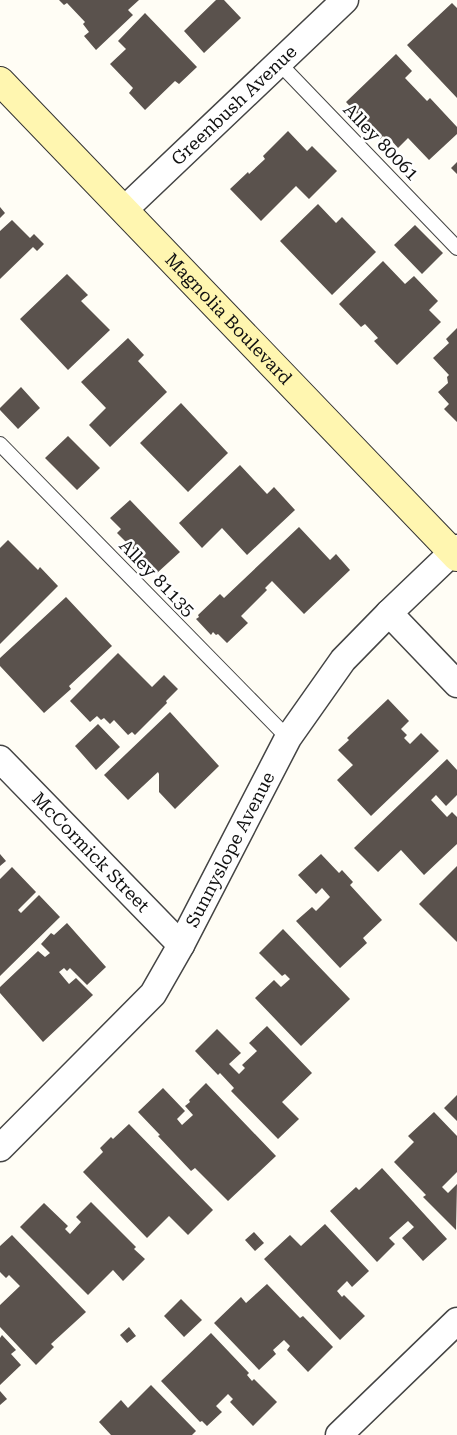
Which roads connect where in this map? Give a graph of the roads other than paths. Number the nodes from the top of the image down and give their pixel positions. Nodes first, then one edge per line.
1 (345, 0) edge
2 (279, 63) junction
3 (0, 81) edge
4 (124, 210) junction
5 (457, 248) edge
6 (0, 444) edge
7 (456, 552) edge
8 (389, 613) junction
9 (457, 684) edge
10 (288, 738) junction
11 (0, 759) edge
12 (181, 945) junction
13 (0, 1148) edge
14 (457, 1322) edge
15 (339, 1435) edge

1 - 2 street, Greenbush Avenue
2 - 4 street, Greenbush Avenue
2 - 5 lane, Alley 80061
3 - 4 main road, Magnolia Boulevard
4 - 7 main road, Magnolia Boulevard
6 - 10 lane, Alley 81135
7 - 8 street, Sunnyslope Avenue
8 - 9 street
8 - 10 street, Sunnyslope Avenue
10 - 12 street, Sunnyslope Avenue
11 - 12 street, McCormick Street
12 - 13 street, Sunnyslope Avenue
14 - 15 street

